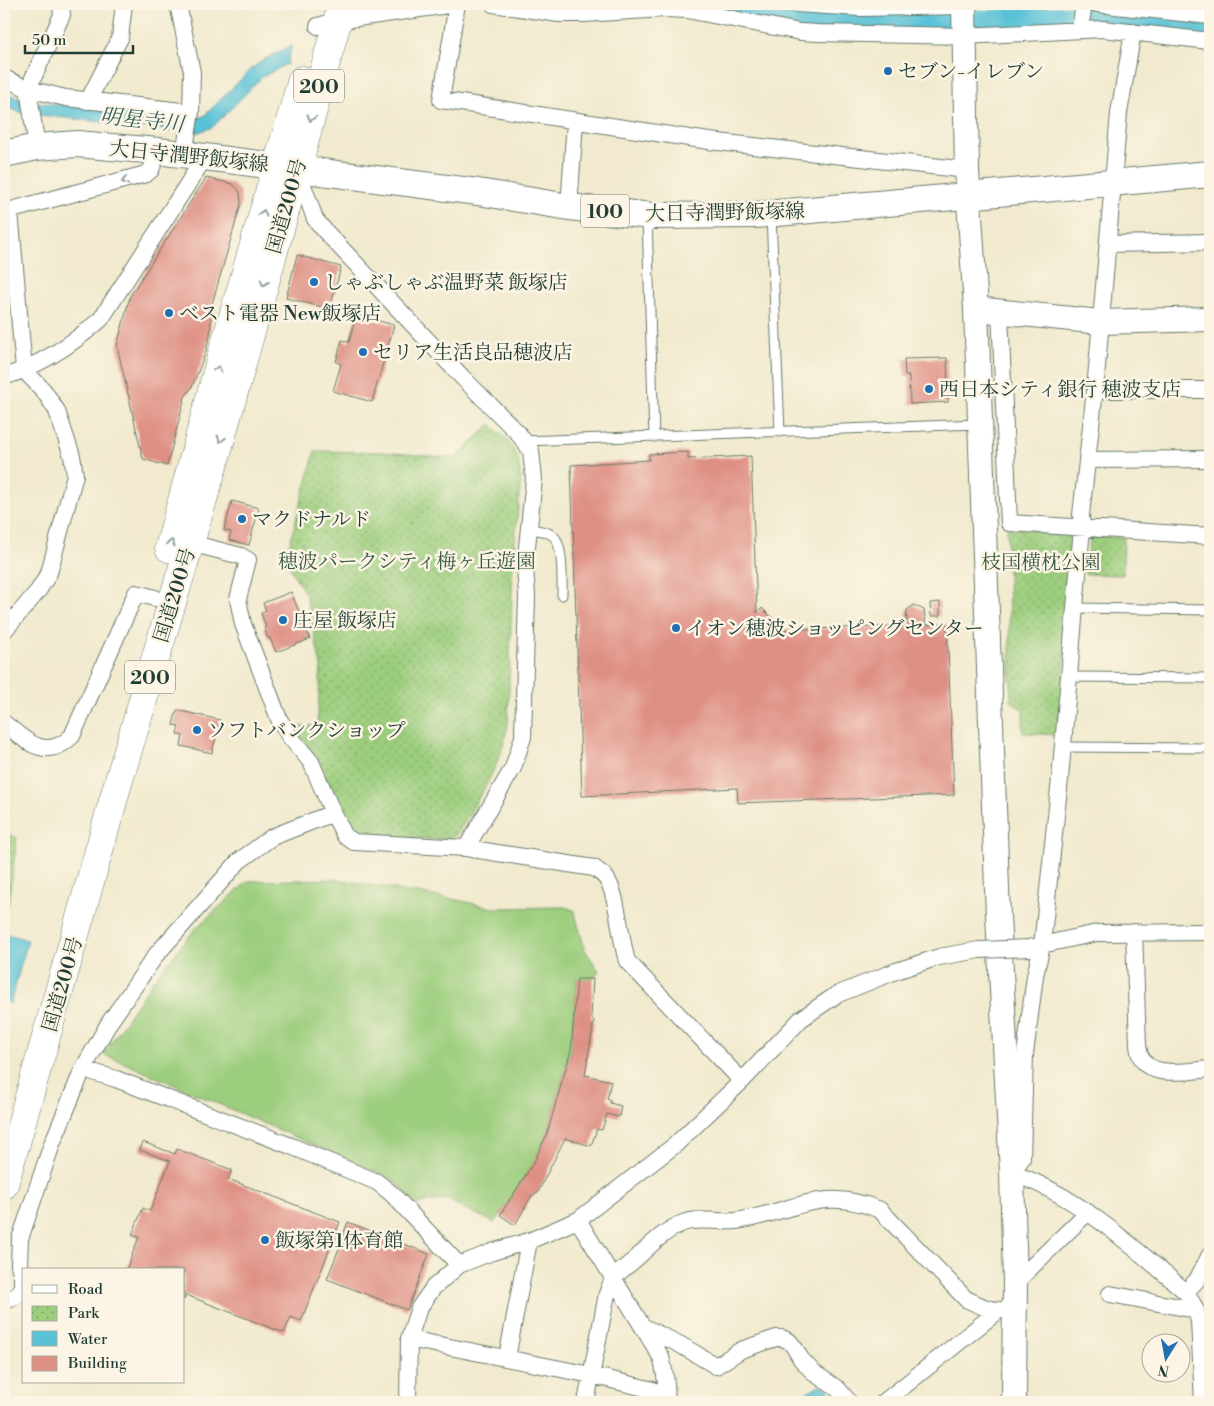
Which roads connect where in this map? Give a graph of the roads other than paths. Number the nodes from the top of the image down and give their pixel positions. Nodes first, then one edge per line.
1 (61, 4) edge
2 (124, 4) edge
3 (178, 4) edge
4 (456, 4) edge
5 (493, 4) edge
6 (797, 4) edge
7 (700, 8) edge
8 (330, 13) edge
9 (1085, 14) edge
10 (1210, 16) edge
11 (964, 18) edge
12 (1133, 32) junction
13 (1210, 42) edge
14 (4, 78) edge
15 (29, 93) junction
16 (88, 100) junction
17 (190, 114) junction
18 (575, 120) junction
19 (36, 135) junction
20 (192, 150) junction
21 (158, 151) junction
22 (4, 154) edge
23 (287, 167) junction
24 (967, 170) junction
25 (1210, 174) edge
26 (1113, 184) junction
27 (969, 197) junction
28 (569, 207) junction
29 (7, 212) edge
30 (771, 213) junction
31 (647, 215) junction
32 (1210, 239) edge
33 (1108, 244) junction
34 (976, 310) junction
35 (1000, 312) junction
36 (1210, 319) edge
37 (1100, 322) junction
38 (24, 370) junction
39 (4, 377) edge
40 (1095, 390) junction
41 (1210, 390) edge
42 (980, 424) junction
43 (780, 432) junction
44 (654, 438) junction
45 (524, 441) junction
46 (1210, 459) edge
47 (1088, 460) junction
48 (1082, 528) junction
49 (529, 529) junction
50 (1210, 536) edge
51 (190, 542) junction
52 (562, 595) dead end
53 (155, 598) junction
54 (1074, 608) junction
55 (1210, 610) edge
56 (4, 631) edge
57 (1068, 677) junction
58 (1210, 678) edge
59 (4, 723) edge
60 (1063, 747) junction
61 (1210, 748) edge
62 (333, 813) junction
63 (466, 848) junction
64 (1134, 932) junction
65 (1210, 932) edge
66 (1036, 946) junction
67 (83, 1069) junction
68 (1210, 1069) edge
69 (742, 1081) junction
70 (4, 1128) edge
71 (1012, 1173) junction
72 (4, 1185) edge
73 (1088, 1212) junction
74 (578, 1220) junction
75 (529, 1241) junction
76 (1210, 1255) edge
77 (459, 1265) junction
78 (614, 1278) junction
79 (1015, 1283) junction
80 (1186, 1292) junction
81 (1110, 1294) dead end
82 (4, 1302) edge
83 (1006, 1310) junction
84 (1196, 1310) junction
85 (644, 1327) junction
86 (409, 1340) junction
87 (1206, 1354) edge
88 (507, 1358) junction
89 (591, 1375) junction
90 (653, 1390) dead end
91 (408, 1402) edge
92 (586, 1402) edge
93 (666, 1402) edge
94 (849, 1402) edge
95 (884, 1402) edge
96 (1014, 1402) edge
97 (1203, 1402) edge

1 - 15 street
2 - 16 street
3 - 17 street
4 - 8 street
4 - 18 street
5 - 7 street
6 - 11 street
7 - 11 street
8 - 23 highway, 国道200号 / 200
9 - 10 street
9 - 11 street
9 - 12 street
11 - 24 street
12 - 13 street
12 - 26 street
14 - 15 street
15 - 16 street
15 - 19 street
16 - 17 street
17 - 20 street
18 - 24 street
18 - 28 street
19 - 21 main road, 大日寺潤野飯塚線 / 100
19 - 22 main road, 大日寺潤野飯塚線 / 100
20 - 21 main road, 大日寺潤野飯塚線 / 100
20 - 23 main road, 大日寺潤野飯塚線 / 100
20 - 38 street
21 -> 29 street
23 - 28 main road, 大日寺潤野飯塚線 / 100
23 - 45 street
23 -> 51 highway, 国道200号 / 200
53 -> 23 highway, 国道200号 / 200
24 - 27 street
25 - 26 main road, 大日寺潤野飯塚線 / 100
26 - 27 main road, 大日寺潤野飯塚線 / 100
26 - 33 street
27 - 30 main road, 大日寺潤野飯塚線 / 100
27 - 34 street
28 - 31 main road, 大日寺潤野飯塚線 / 100
29 - 38 street
30 - 31 main road, 大日寺潤野飯塚線 / 100
30 - 43 lane
31 - 44 lane
32 - 33 street
33 - 37 street
34 - 35 street
34 - 42 street
35 - 37 street
35 - 48 street
36 - 37 street
37 - 40 street
38 - 39 street
38 - 56 street
40 - 41 street
40 - 47 street
42 - 43 lane
42 - 71 street
43 - 44 lane
44 - 45 lane
45 - 49 street
46 - 47 street
47 - 48 street
48 - 50 street
48 - 54 street
49 - 52 lane
49 - 63 street
51 - 62 street
51 - 72 highway, 国道200号 / 200
53 - 59 street
53 - 70 highway, 国道200号 / 200
54 - 55 lane
54 - 57 street
57 - 58 lane
57 - 60 street
60 - 61 lane
60 - 66 street
62 - 63 street
62 - 67 street
63 - 69 street
64 - 65 street
64 - 66 street
64 - 68 street
66 - 69 street, bridge
66 - 71 street
67 - 77 street
67 - 82 street
69 - 74 street
71 - 73 street
71 - 79 street
73 - 79 street
73 - 80 street
74 - 75 street
74 - 78 street
75 - 77 street
75 - 88 street
76 - 80 street
77 - 86 street
78 - 83 street
78 - 85 street
78 - 89 street
79 - 83 street
80 - 84 street
81 - 84 street
83 - 95 street
83 - 96 street
84 - 87 street
85 - 93 street
85 - 94 street
86 - 88 street
86 - 91 street
87 - 97 street
88 - 89 street
89 - 90 street
89 - 92 street

